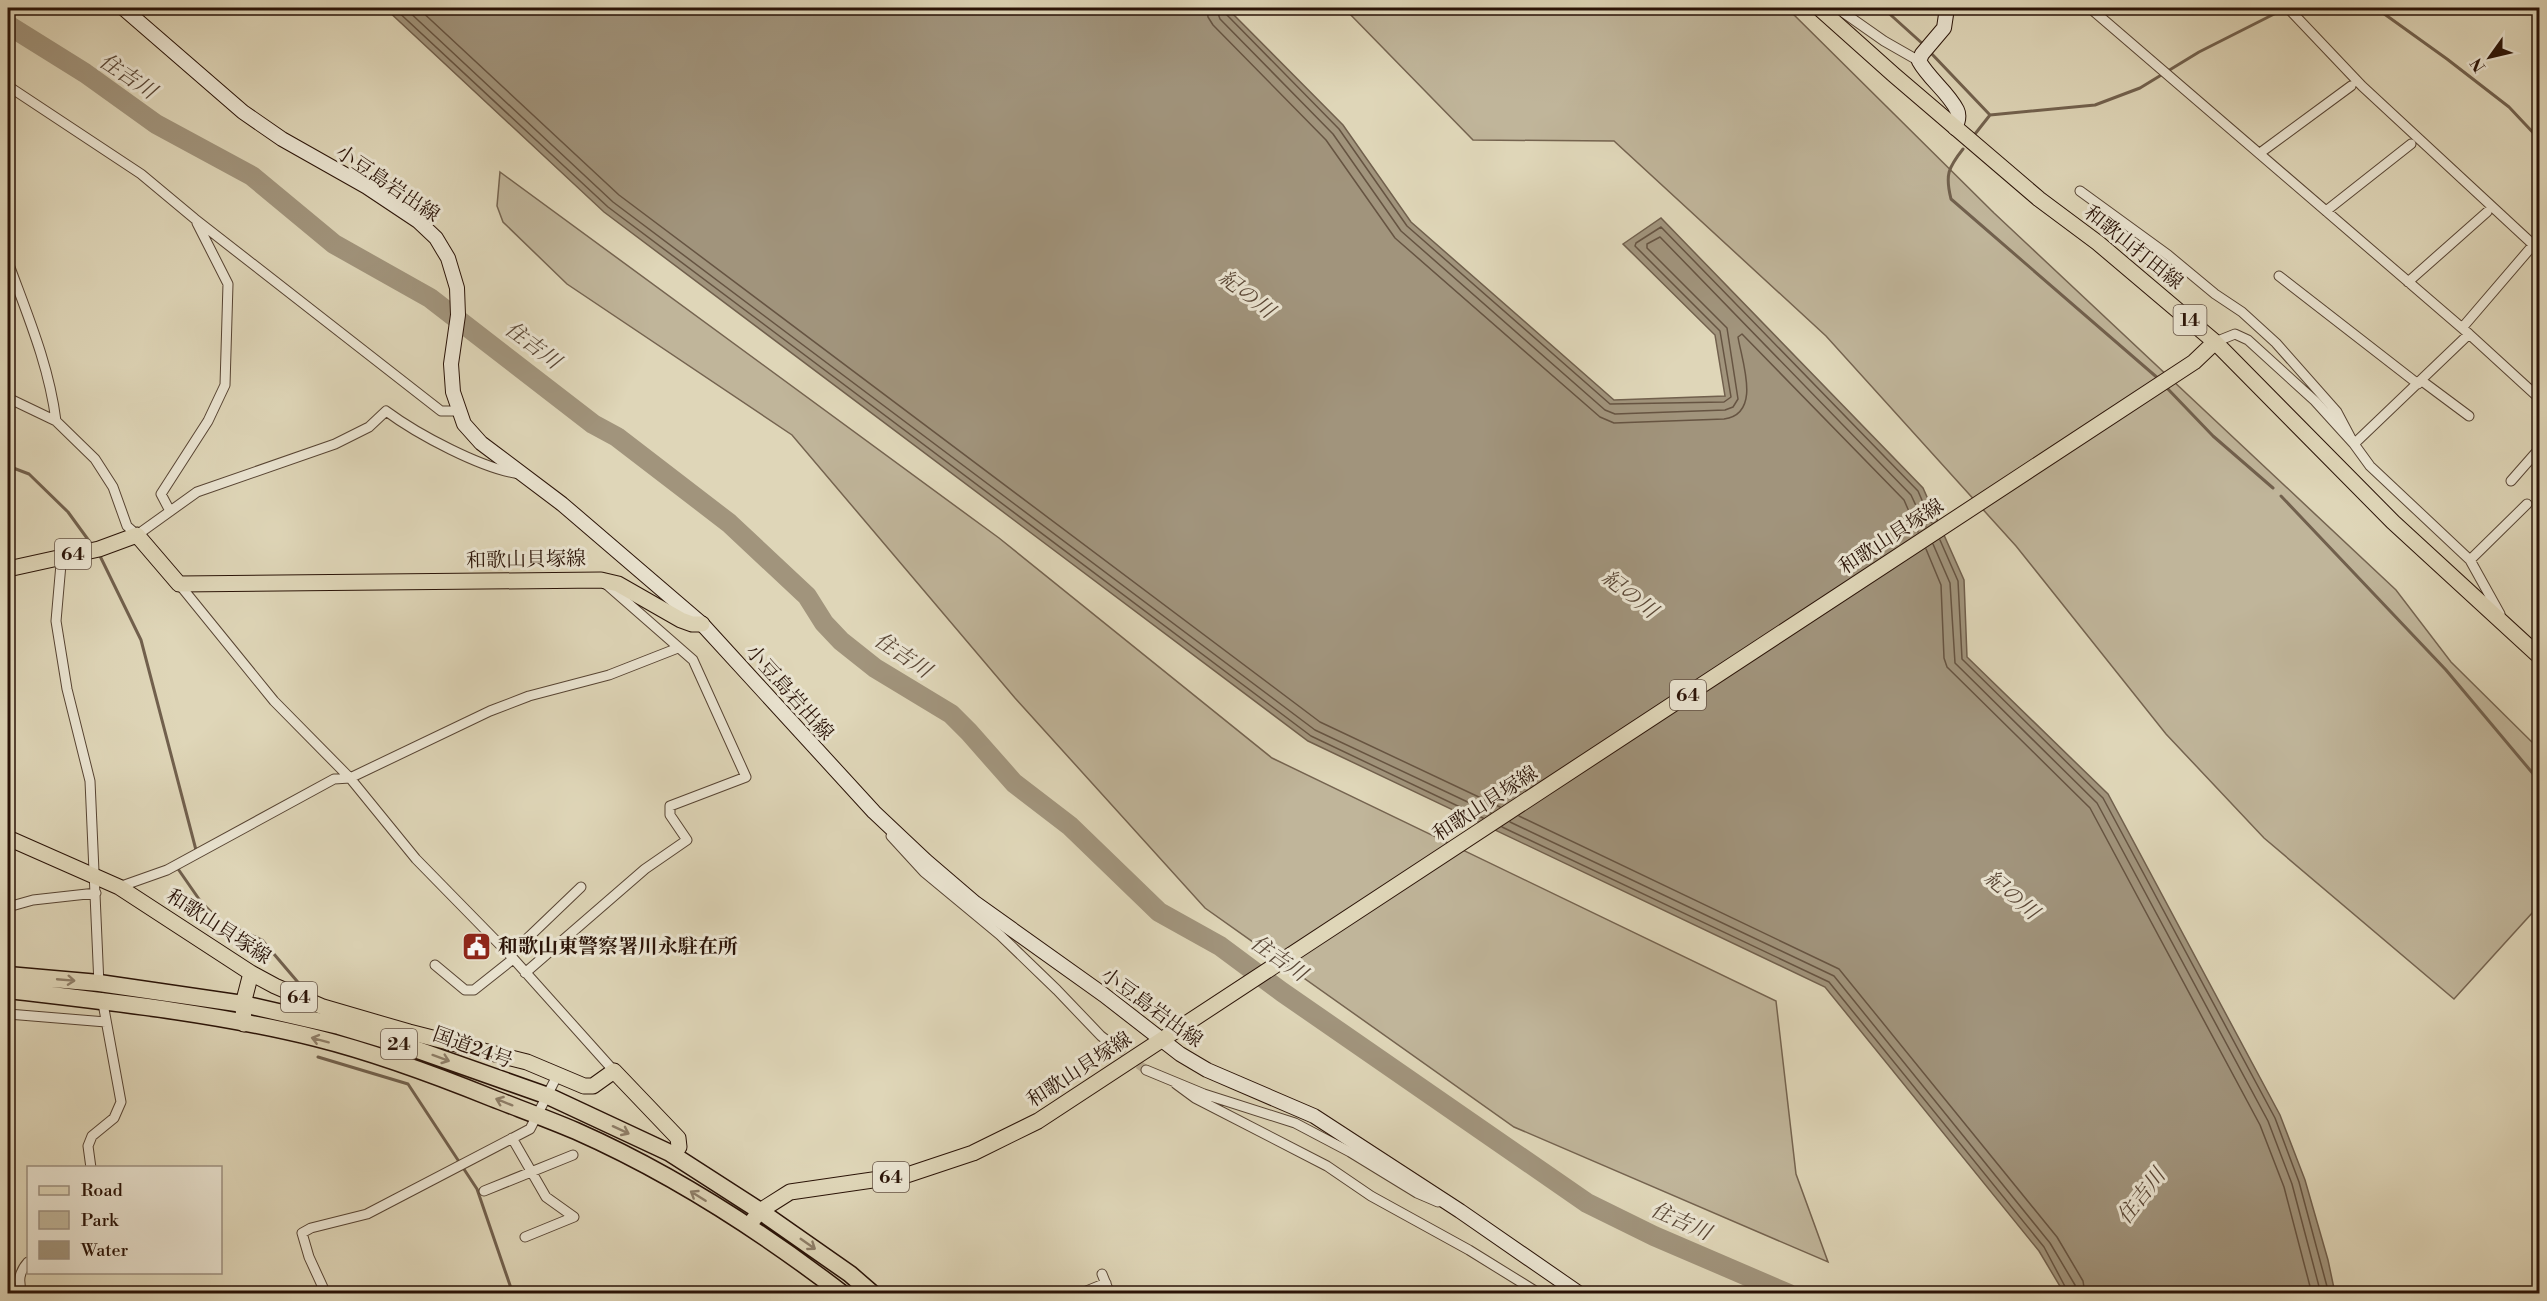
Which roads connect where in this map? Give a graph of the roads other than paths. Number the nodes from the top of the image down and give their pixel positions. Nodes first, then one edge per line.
1 (123, 8) edge
2 (1819, 8) edge
3 (1837, 8) edge
4 (1947, 8) edge
5 (2090, 8) edge
6 (2288, 8) edge
7 (1921, 57) junction
8 (8, 86) edge
9 (2351, 86) dead end
10 (1955, 128) junction
11 (2411, 144) dead end
12 (2260, 153) junction
13 (2080, 191) dead end
14 (2326, 211) junction
15 (2487, 212) dead end
16 (195, 219) junction
17 (2537, 244) edge
18 (8, 262) edge
19 (2279, 276) dead end
20 (2408, 282) junction
21 (2466, 331) junction
22 (2215, 342) junction
23 (2420, 382) junction
24 (8, 398) edge
25 (2540, 399) edge
26 (458, 411) junction
27 (2469, 416) dead end
28 (57, 421) junction
29 (2354, 444) junction
30 (2540, 448) edge
31 (524, 475) junction
32 (2511, 481) dead end
33 (2527, 504) dead end
34 (170, 511) junction
35 (137, 535) junction
36 (59, 557) junction
37 (2470, 560) junction
38 (8, 568) edge
39 (601, 580) junction
40 (179, 584) junction
41 (702, 624) junction
42 (2509, 630) junction
43 (678, 648) junction
44 (2540, 657) edge
45 (350, 778) junction
46 (874, 812) junction
47 (8, 838) edge
48 (95, 874) junction
49 (119, 887) junction
50 (581, 887) dead end
51 (96, 893) junction
52 (8, 907) edge
53 (512, 957) junction
54 (435, 965) dead end
55 (250, 973) junction
56 (525, 973) junction
57 (8, 975) edge
58 (99, 983) junction
59 (8, 990) edge
60 (102, 1002) junction
61 (243, 1004) junction
62 (8, 1014) edge
63 (106, 1022) junction
64 (244, 1024) junction
65 (1161, 1041) junction
66 (1117, 1048) tunnel mouth
67 (1146, 1070) tunnel mouth
68 (614, 1071) junction
69 (557, 1076) junction
70 (1176, 1084) junction
71 (548, 1096) junction
72 (537, 1116) junction
73 (513, 1138) junction
74 (573, 1155) dead end
75 (673, 1155) junction
76 (91, 1166) edge
77 (531, 1172) junction
78 (484, 1191) dead end
79 (760, 1211) junction
80 (1460, 1211) junction
81 (748, 1227) junction
82 (525, 1237) dead end
83 (27, 1263) edge
84 (22, 1293) edge
85 (326, 1293) edge
86 (843, 1293) edge
87 (873, 1293) edge
88 (1079, 1293) edge
89 (1110, 1293) edge
90 (1540, 1293) edge
91 (1580, 1293) edge

1 - 26 main road, 小豆島岩出線
2 - 10 main road, 和歌山打田線 / 14
3 - 7 street
4 - 7 main road
5 - 12 street
6 - 17 street
7 - 10 main road
8 - 16 street
9 - 12 street
10 - 22 main road, 和歌山打田線 / 14
11 - 14 street
12 - 14 street
13 - 29 street
14 - 20 street
15 - 20 street
16 - 26 street
16 - 34 street
17 - 21 street
18 - 28 street
19 - 23 street
20 - 21 street
21 - 23 street
21 - 25 street
22 - 29 street
22 - 42 main road, 和歌山打田線 / 14
22 - 65 main road, 和歌山貝塚線 / 64
23 - 27 street
23 - 29 street
24 - 28 street
26 - 31 main road, 小豆島岩出線
28 - 35 street
29 - 37 street
30 - 32 street
31 - 34 street
31 - 41 main road, 小豆島岩出線
33 - 37 street
34 - 35 street
35 - 36 main road, 64
35 - 40 main road
36 - 38 main road, 64
36 - 48 street
37 - 42 street
39 - 40 main road, 和歌山貝塚線
39 - 41 main road, 和歌山貝塚線
39 - 43 street
40 - 45 street
41 - 46 main road, 小豆島岩出線
42 - 44 main road, 和歌山打田線 / 14
43 - 45 street
43 - 56 street
45 - 49 street
45 - 53 street
46 - 65 main road, 小豆島岩出線
46 - 66 street
47 - 48 main road, 和歌山貝塚線 / 64
48 - 49 main road, 和歌山貝塚線 / 64
48 - 51 street
49 - 55 main road, 和歌山貝塚線 / 64
50 - 53 street
51 - 52 street
51 - 58 street
53 - 54 street
53 - 56 street
55 - 61 main road
55 - 69 main road, 和歌山貝塚線 / 64
56 - 68 street
57 -> 58 highway, 国道24号 / 24
58 - 60 street
58 - 61 highway, 国道24号 / 24
59 - 60 highway, 国道24号 / 24
60 - 63 street
60 - 64 highway, 国道24号 / 24
61 - 64 main road
61 -> 71 highway, 国道24号 / 24
62 - 63 street
63 - 76 street
72 -> 64 highway, 国道24号 / 24
65 - 79 main road, 和歌山貝塚線 / 64
65 - 80 main road, 小豆島岩出線
67 - 70 street
68 - 69 main road, 和歌山貝塚線 / 64
68 - 75 main road
69 - 71 street
70 - 80 street
70 - 90 street
71 - 72 street
71 -> 75 highway, 国道24号 / 24
72 - 73 street
81 -> 72 highway, 国道24号 / 24
73 - 77 street
73 - 85 street
74 - 77 street
75 - 79 highway, 国道24号 / 24
77 - 78 street
77 - 82 street
79 - 81 main road, 和歌山貝塚線 / 64
79 -> 87 highway, 国道24号 / 24
80 - 91 main road, 小豆島岩出線
81 - 86 highway, 国道24号 / 24
83 - 84 street
88 - 89 street

